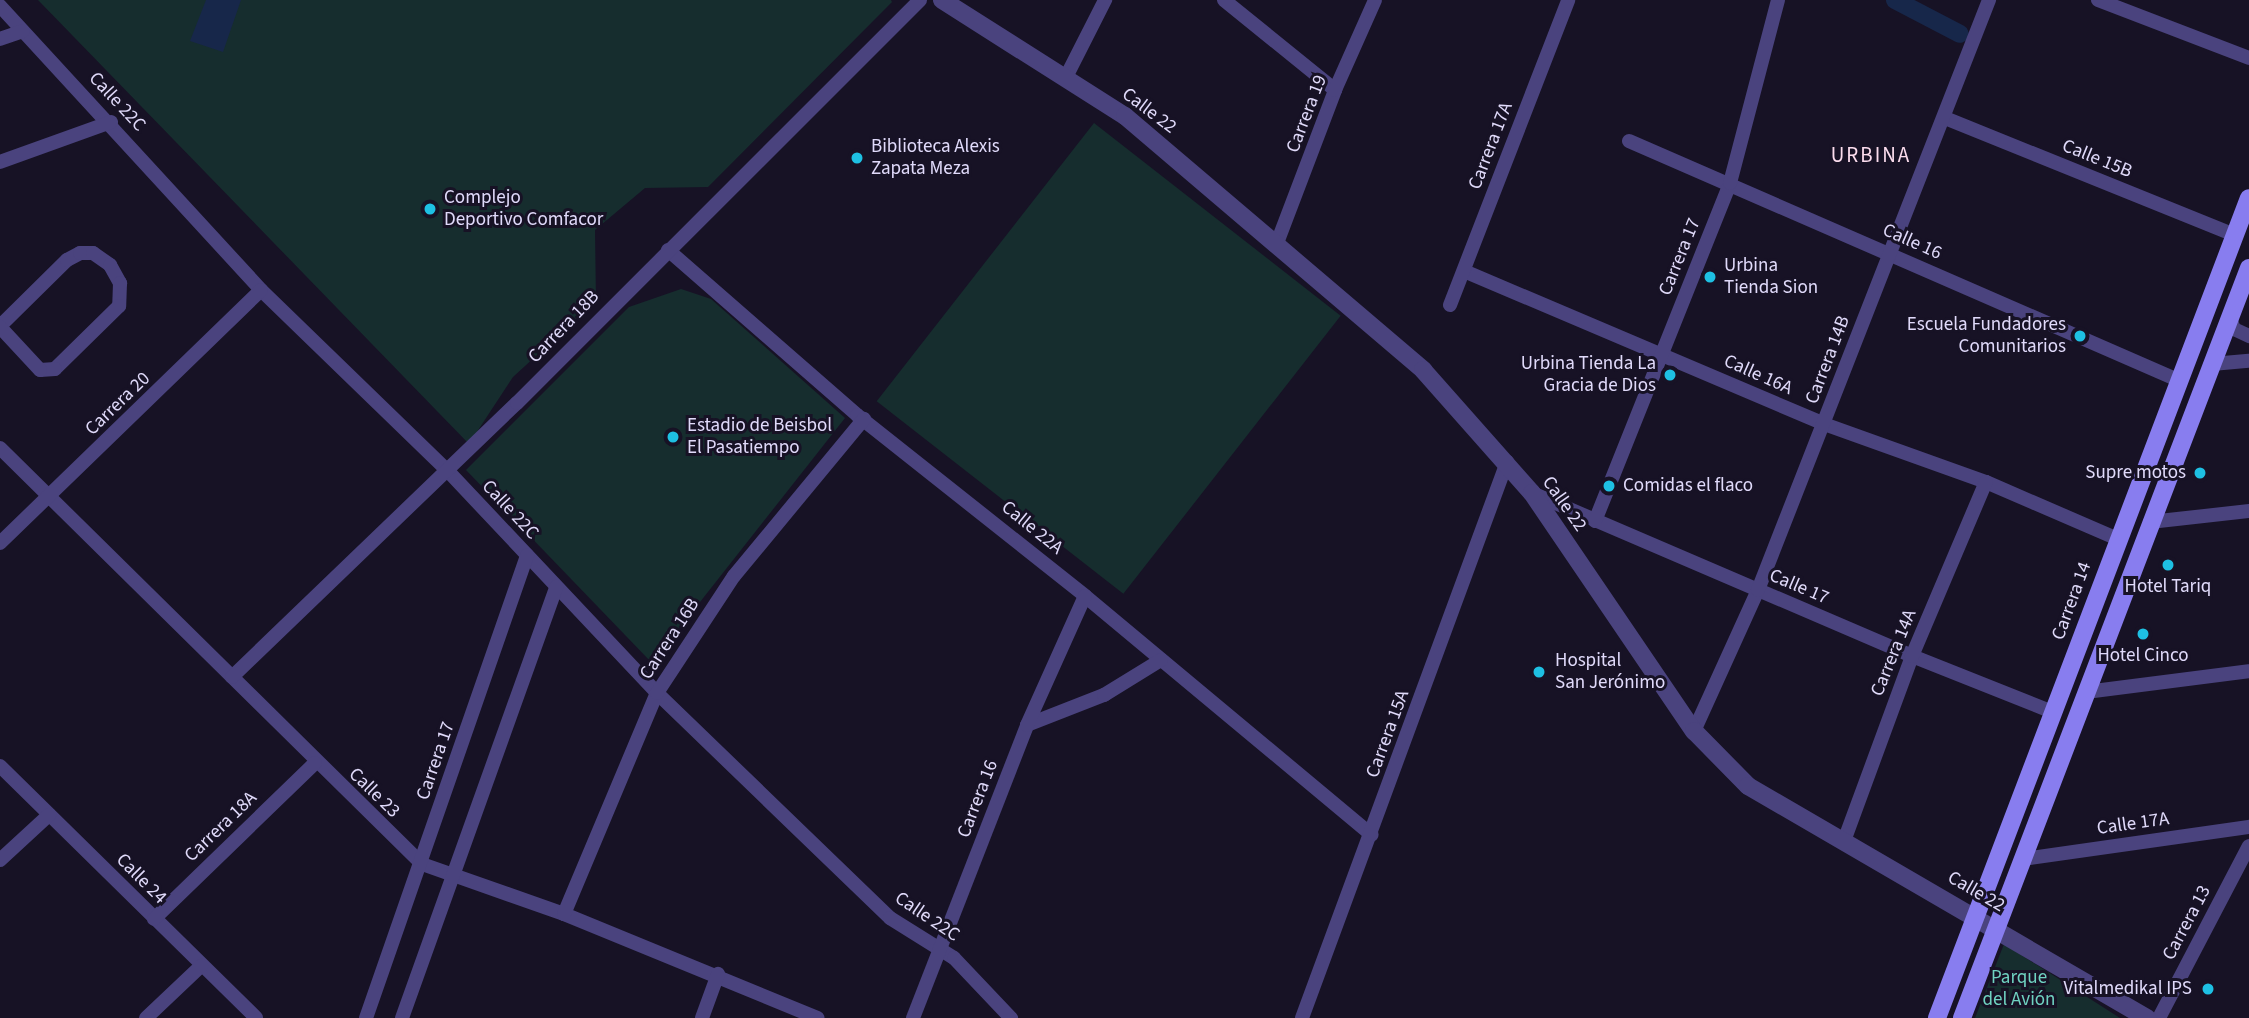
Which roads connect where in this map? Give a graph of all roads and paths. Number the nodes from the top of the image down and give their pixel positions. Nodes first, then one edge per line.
1 (920, 0) edge
2 (942, 0) edge
3 (1105, 0) edge
4 (1224, 0) edge
5 (1375, 0) edge
6 (1568, 0) edge
7 (1778, 0) edge
8 (1989, 0) edge
9 (2098, 0) edge
10 (0, 6) edge
11 (23, 31) junction
12 (0, 39) edge
13 (2249, 58) edge
14 (1065, 79) junction
15 (1335, 90) junction
16 (1945, 118) junction
17 (111, 122) junction
18 (1629, 141) dead end
19 (0, 162) edge
20 (1730, 183) junction
21 (2249, 198) edge
22 (2235, 235) junction
23 (1277, 243) junction
24 (668, 250) junction
25 (1891, 253) junction
26 (2249, 268) edge
27 (1464, 271) junction
28 (261, 290) junction
29 (1450, 305) dead end
30 (2230, 318) junction
31 (0, 327) edge
32 (2249, 337) edge
33 (1661, 353) junction
34 (2249, 361) edge
35 (2212, 364) junction
36 (2178, 380) junction
37 (864, 419) junction
38 (1824, 424) junction
39 (0, 449) edge
40 (1507, 463) junction
41 (447, 470) junction
42 (1986, 482) junction
43 (1532, 493) junction
44 (48, 499) junction
45 (2249, 511) edge
46 (1595, 520) junction
47 (2150, 522) junction
48 (2118, 539) junction
49 (0, 543) edge
50 (527, 555) junction
51 (556, 587) junction
52 (1758, 590) junction
53 (1085, 596) junction
54 (1912, 656) junction
55 (1161, 660) junction
56 (2249, 671) edge
57 (232, 677) junction
58 (2086, 692) junction
59 (657, 693) junction
60 (2053, 712) junction
61 (1027, 725) junction
62 (1694, 731) junction
63 (315, 763) junction
64 (0, 766) edge
65 (49, 815) junction
66 (2249, 827) edge
67 (1372, 835) junction
68 (1844, 841) junction
69 (2249, 846) edge
70 (2023, 859) junction
71 (0, 860) edge
72 (422, 864) junction
73 (453, 877) junction
74 (564, 914) junction
75 (1976, 915) junction
76 (154, 919) junction
77 (1996, 928) junction
78 (940, 948) junction
79 (201, 966) junction
80 (718, 974) junction
81 (146, 1018) edge
82 (256, 1018) edge
83 (366, 1018) edge
84 (402, 1018) edge
85 (702, 1018) edge
86 (818, 1018) edge
87 (913, 1018) edge
88 (1011, 1018) edge
89 (1302, 1018) edge
90 (1937, 1018) edge
91 (1962, 1018) edge
92 (2147, 1018) edge
93 (2159, 1018) edge

1 - 24 street, Carrera 18B
2 - 14 street, Calle 22
3 - 14 street
4 - 15 street
5 - 15 street, Carrera 19
6 - 27 street, Carrera 17A
7 - 20 street, Carrera 17
8 - 16 street, Carrera 14B
9 - 13 street
10 - 11 street, Calle 22C
11 - 12 street
11 - 17 street, Calle 22C
14 - 23 street, Calle 22
15 - 23 street, Carrera 19
16 - 22 street, Calle 15B
16 - 25 street, Carrera 14B
17 - 19 street
17 - 28 street, Calle 22C
18 - 20 street, Calle 16
20 - 25 street, Calle 16
20 - 33 street, Carrera 17
21 - 22 main road, Carrera 14
22 - 36 main road, Carrera 14
23 - 40 street, Calle 22
24 - 37 street, Calle 22A
24 - 41 street, Carrera 18B
25 - 36 street, Calle 16
25 - 38 street, Carrera 14B
26 - 30 main road
27 - 29 street, Carrera 17A
27 - 33 street, Calle 16A
28 - 41 street, Calle 22C
28 - 44 street, Carrera 20
30 - 32 street
30 - 35 main road
31 - 31 street
33 - 38 street, Calle 16A
33 - 46 street, Carrera 17
34 - 35 street
35 - 47 main road
36 - 48 main road, Carrera 14
37 - 53 street, Calle 22A
37 - 59 street, Carrera 16B
38 - 42 street, Calle 16A
38 - 52 street, Carrera 14B
39 - 44 street, Calle 23
40 - 43 street, Calle 22
40 - 67 street, Carrera 15A
41 - 50 street, Calle 22C
41 - 57 street, Carrera 18B
42 - 48 street, Calle 16A
42 - 54 street, Carrera 14A
43 - 46 street, Calle 17
43 - 62 street, Calle 22
44 - 49 street, Carrera 20
44 - 57 street, Calle 23
45 - 47 street
46 - 52 street, Calle 17
47 - 58 main road
48 - 60 main road, Carrera 14
50 - 51 street, Calle 22C
50 - 72 street, Carrera 17
51 - 59 street, Calle 22C
51 - 73 street
52 - 54 street, Calle 17
52 - 62 street, Carrera 14B
53 - 55 street, Calle 22A
53 - 61 street, Carrera 16
54 - 60 street, Calle 17
54 - 68 street, Carrera 14A
55 - 61 street
55 - 67 street, Calle 22A
56 - 58 street
57 - 63 street, Calle 23
58 - 70 main road
59 - 74 street, Carrera 16B
59 - 78 street, Calle 22C
60 - 75 main road, Carrera 14
61 - 78 street, Carrera 16
62 - 68 street, Calle 22
63 - 72 street, Calle 23
63 - 76 street, Carrera 18A
64 - 65 street, Calle 24
65 - 71 street
65 - 76 street, Calle 24
66 - 70 street, Calle 17A
67 - 89 street, Carrera 15A
68 - 75 street, Calle 22
69 - 93 street, Carrera 13
70 - 77 main road
72 - 73 street, Calle 23
72 - 83 street, Carrera 17
73 - 74 street, Calle 23
73 - 84 street
74 - 80 street, Calle 23
75 - 77 street, Calle 22
75 - 90 main road, Carrera 14
76 - 79 street, Calle 24
77 - 91 main road
77 - 92 street, Calle 22
78 - 87 street, Carrera 16
78 - 88 street, Calle 22C
79 - 81 street
79 - 82 street, Calle 24
80 - 85 street
80 - 86 street, Calle 23

